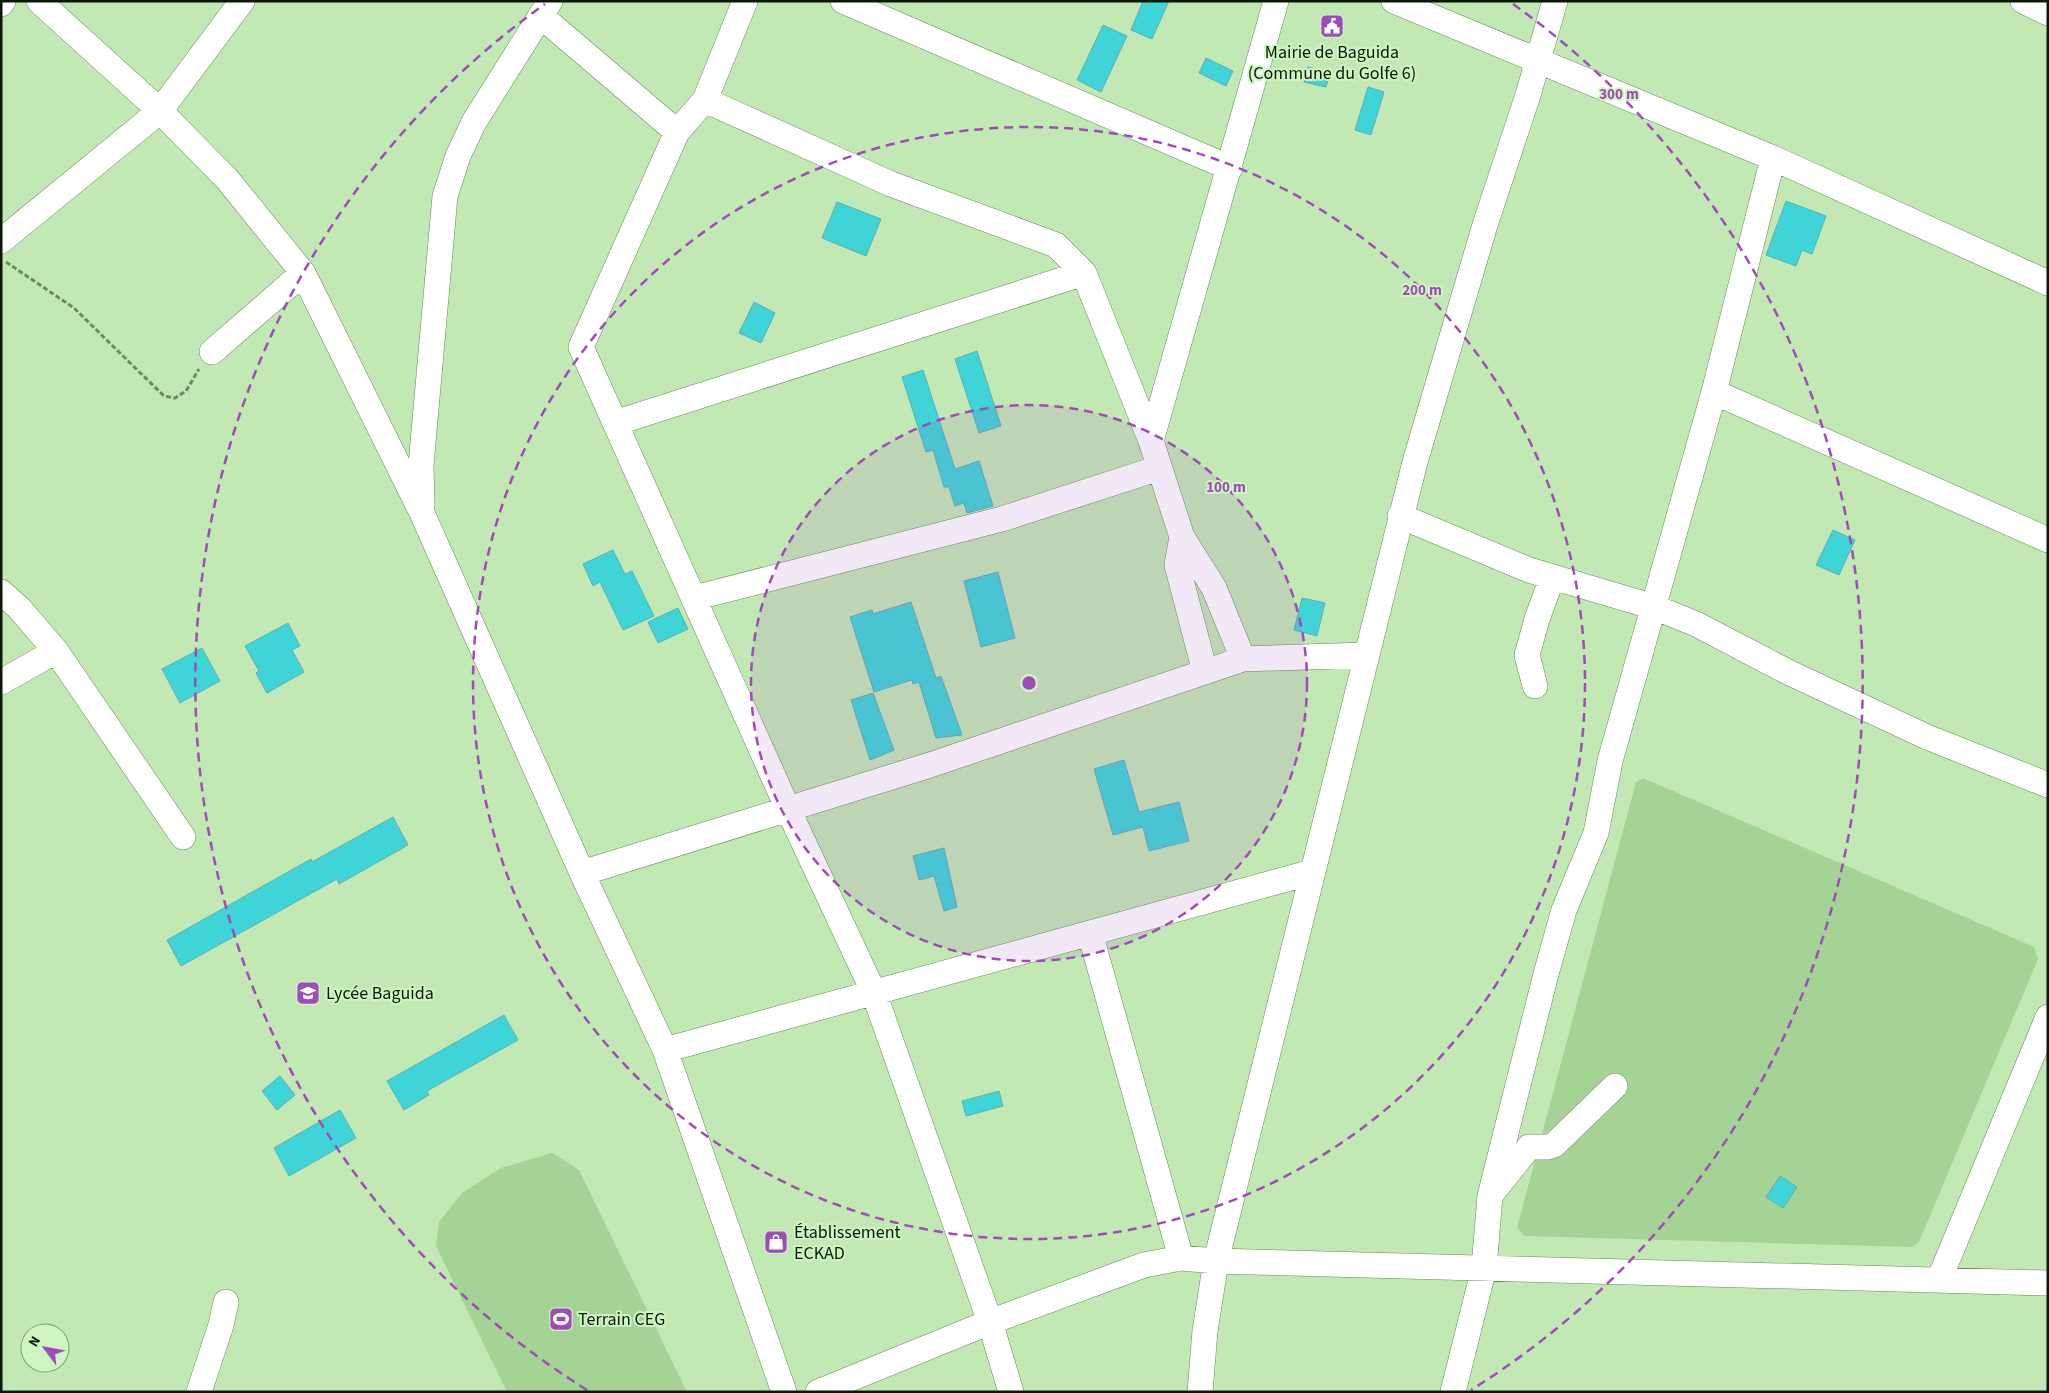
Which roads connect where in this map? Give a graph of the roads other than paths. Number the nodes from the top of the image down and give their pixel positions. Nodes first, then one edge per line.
1 (39, 1) edge
2 (242, 1) edge
3 (745, 1) edge
4 (843, 1) edge
5 (1276, 1) edge
6 (1394, 1) edge
7 (1555, 1) edge
8 (2023, 1) edge
9 (545, 9) edge
10 (2048, 13) edge
11 (1538, 61) junction
12 (705, 100) junction
13 (160, 111) junction
14 (678, 132) junction
15 (1773, 158) junction
16 (1230, 168) junction
17 (1, 241) edge
18 (303, 273) junction
19 (1084, 273) junction
20 (2048, 283) edge
21 (212, 352) road end
22 (1714, 392) junction
23 (615, 424) junction
24 (1151, 440) junction
25 (1159, 468) junction
26 (422, 513) junction
27 (1400, 516) junction
28 (1182, 537) junction
29 (2048, 540) edge
30 (1552, 578) junction
31 (1, 592) edge
32 (694, 598) junction
33 (1654, 607) junction
34 (56, 651) junction
35 (1366, 655) junction
36 (1243, 659) junction
37 (1205, 672) junction
38 (1, 682) edge
39 (1535, 686) dead end
40 (2048, 785) edge
41 (788, 809) junction
42 (183, 837) dead end
43 (1312, 872) junction
44 (582, 873) junction
45 (1090, 934) junction
46 (874, 993) junction
47 (2048, 1017) edge
48 (665, 1050) junction
49 (1615, 1086) dead end
50 (1490, 1196) junction
51 (1181, 1258) junction
52 (1216, 1261) junction
53 (1484, 1268) junction
54 (1939, 1280) junction
55 (2048, 1283) edge
56 (226, 1302) dead end
57 (990, 1322) junction
58 (199, 1392) edge
59 (784, 1392) edge
60 (818, 1392) edge
61 (1011, 1392) edge
62 (1200, 1392) edge
63 (1453, 1392) edge

1 - 13 street
2 - 13 street
3 - 12 street
4 - 16 street
5 - 16 street
6 - 11 street
7 - 11 street
8 - 10 street
9 - 14 street
9 - 26 street
11 - 15 street
11 - 27 street
12 - 14 street
12 - 19 street
13 - 17 street
13 - 18 street
14 - 23 street
15 - 20 street
15 - 22 street
16 - 24 street
18 - 21 street
18 - 26 street
19 - 23 street
19 - 24 street
22 - 29 street
22 - 33 street
23 - 32 street
24 - 25 street
25 - 28 street
25 - 32 street
26 - 44 street
27 - 30 street
27 - 35 street
28 - 36 street
28 - 37 street
30 - 33 street
30 - 39 street
31 - 34 street
32 - 41 street
33 - 40 street
33 - 50 street
34 - 38 street
34 - 42 street
35 - 36 street
35 - 43 street
36 - 37 street
37 - 41 street
41 - 44 street
41 - 46 street
43 - 45 street
43 - 52 street
44 - 48 street
45 - 46 street
45 - 51 street
46 - 48 street
46 - 57 street
47 - 54 street
48 - 59 street
49 - 50 street
50 - 53 street
51 - 52 street
51 - 57 street
52 - 53 street
52 - 62 street
53 - 54 street
53 - 63 street
54 - 55 street
56 - 58 street
57 - 60 street
57 - 61 street

